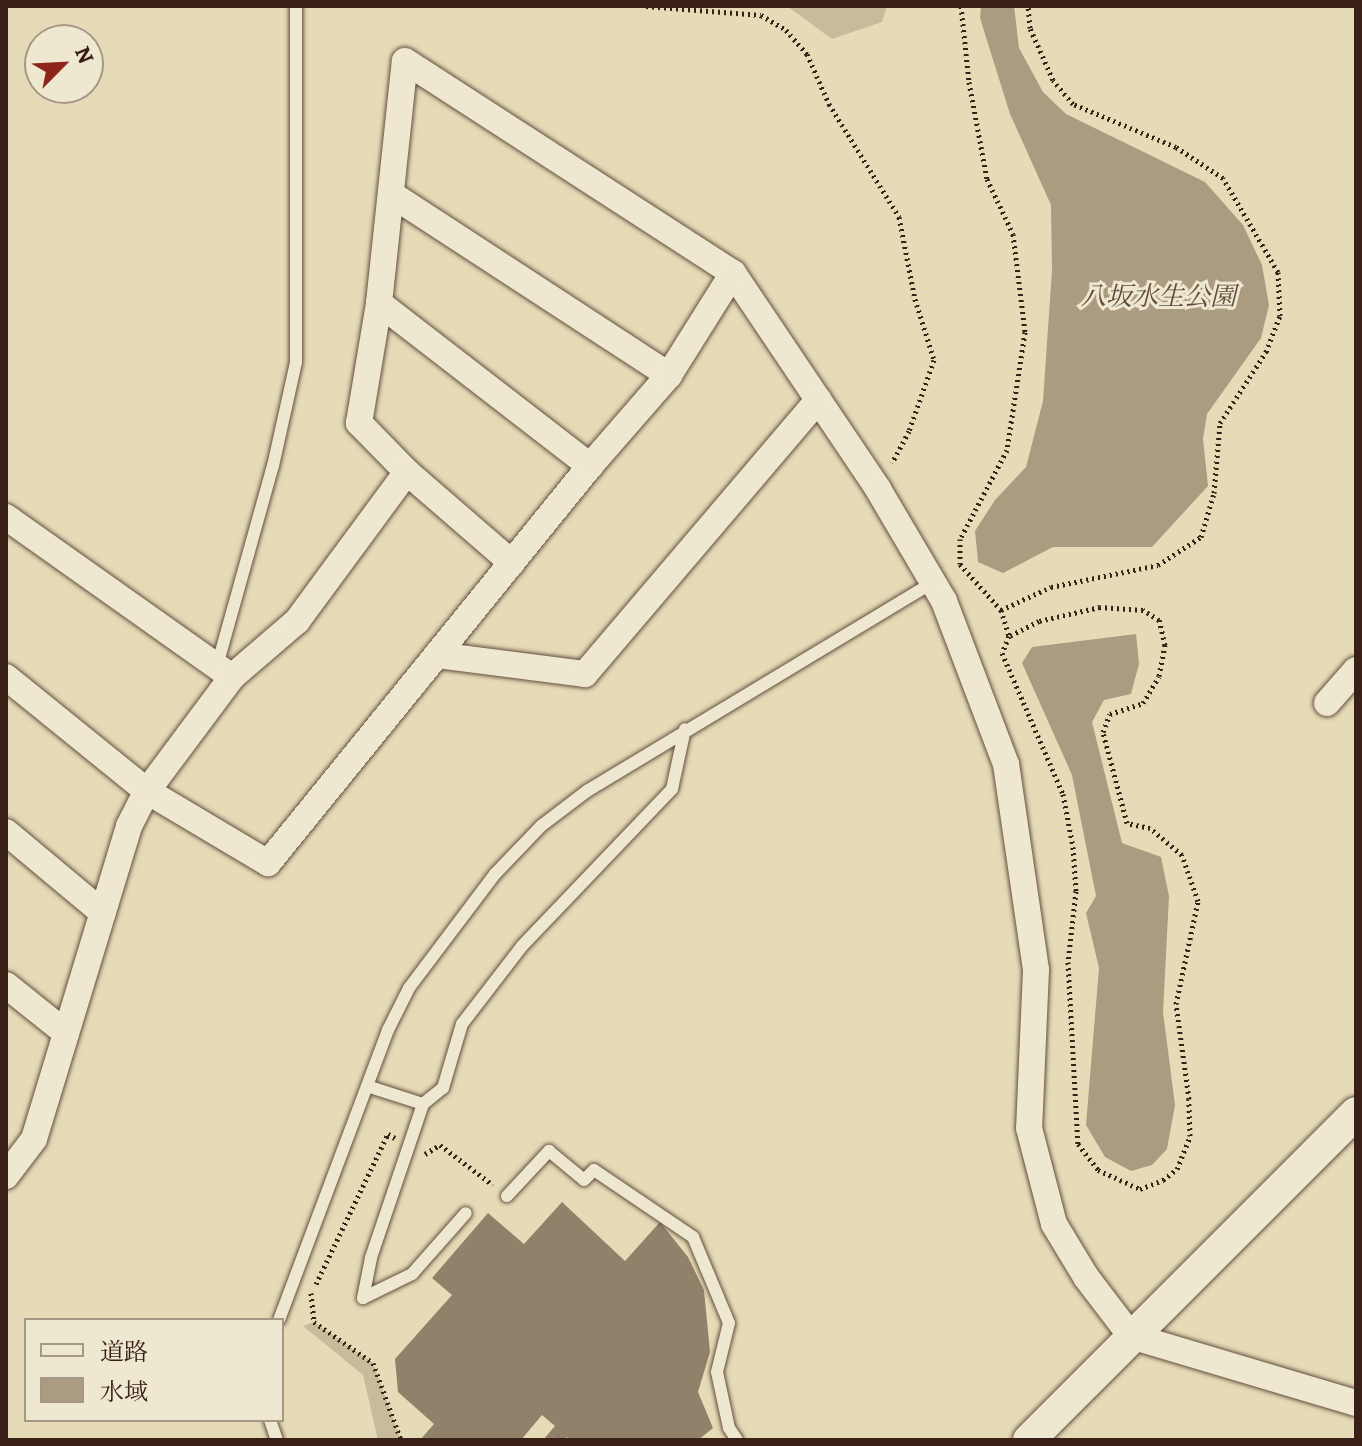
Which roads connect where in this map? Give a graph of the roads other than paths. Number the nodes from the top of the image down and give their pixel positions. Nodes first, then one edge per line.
1 (296, 6) edge
2 (391, 194) junction
3 (733, 273) junction
4 (379, 303) junction
5 (669, 375) junction
6 (818, 400) junction
7 (590, 466) junction
8 (407, 472) junction
9 (6, 517) edge
10 (512, 563) junction
11 (933, 582) junction
12 (437, 655) junction
13 (1356, 670) edge
14 (225, 671) junction
15 (6, 677) edge
16 (1327, 703) dead end
17 (685, 729) junction
18 (147, 791) junction
19 (6, 832) edge
20 (103, 913) junction
21 (6, 985) edge
22 (66, 1033) junction
23 (370, 1087) junction
24 (423, 1104) junction
25 (1356, 1113) edge
26 (11, 1158) edge
27 (507, 1196) dead end
28 (466, 1213) dead end
29 (280, 1318) edge
30 (1131, 1336) junction
31 (1356, 1403) edge
32 (737, 1440) edge
33 (1029, 1440) edge

1 - 14 lane
2 - 3 street
2 - 4 street
2 - 5 street
3 - 5 street
3 - 6 street
4 - 7 street
4 - 8 street
5 - 7 street
6 - 11 street
6 - 12 street
7 - 10 street
8 - 10 street
8 - 14 street
9 - 14 street
10 - 12 street
11 - 17 lane
11 - 30 street
12 - 18 street
13 - 16 street
14 - 18 street
15 - 18 street
17 - 23 lane
17 - 24 lane
18 - 20 street
19 - 20 street
20 - 22 street
21 - 22 street
22 - 26 street
23 - 24 lane
23 - 29 lane
24 - 28 lane
25 - 30 street
27 - 32 lane
30 - 31 street
30 - 33 street

